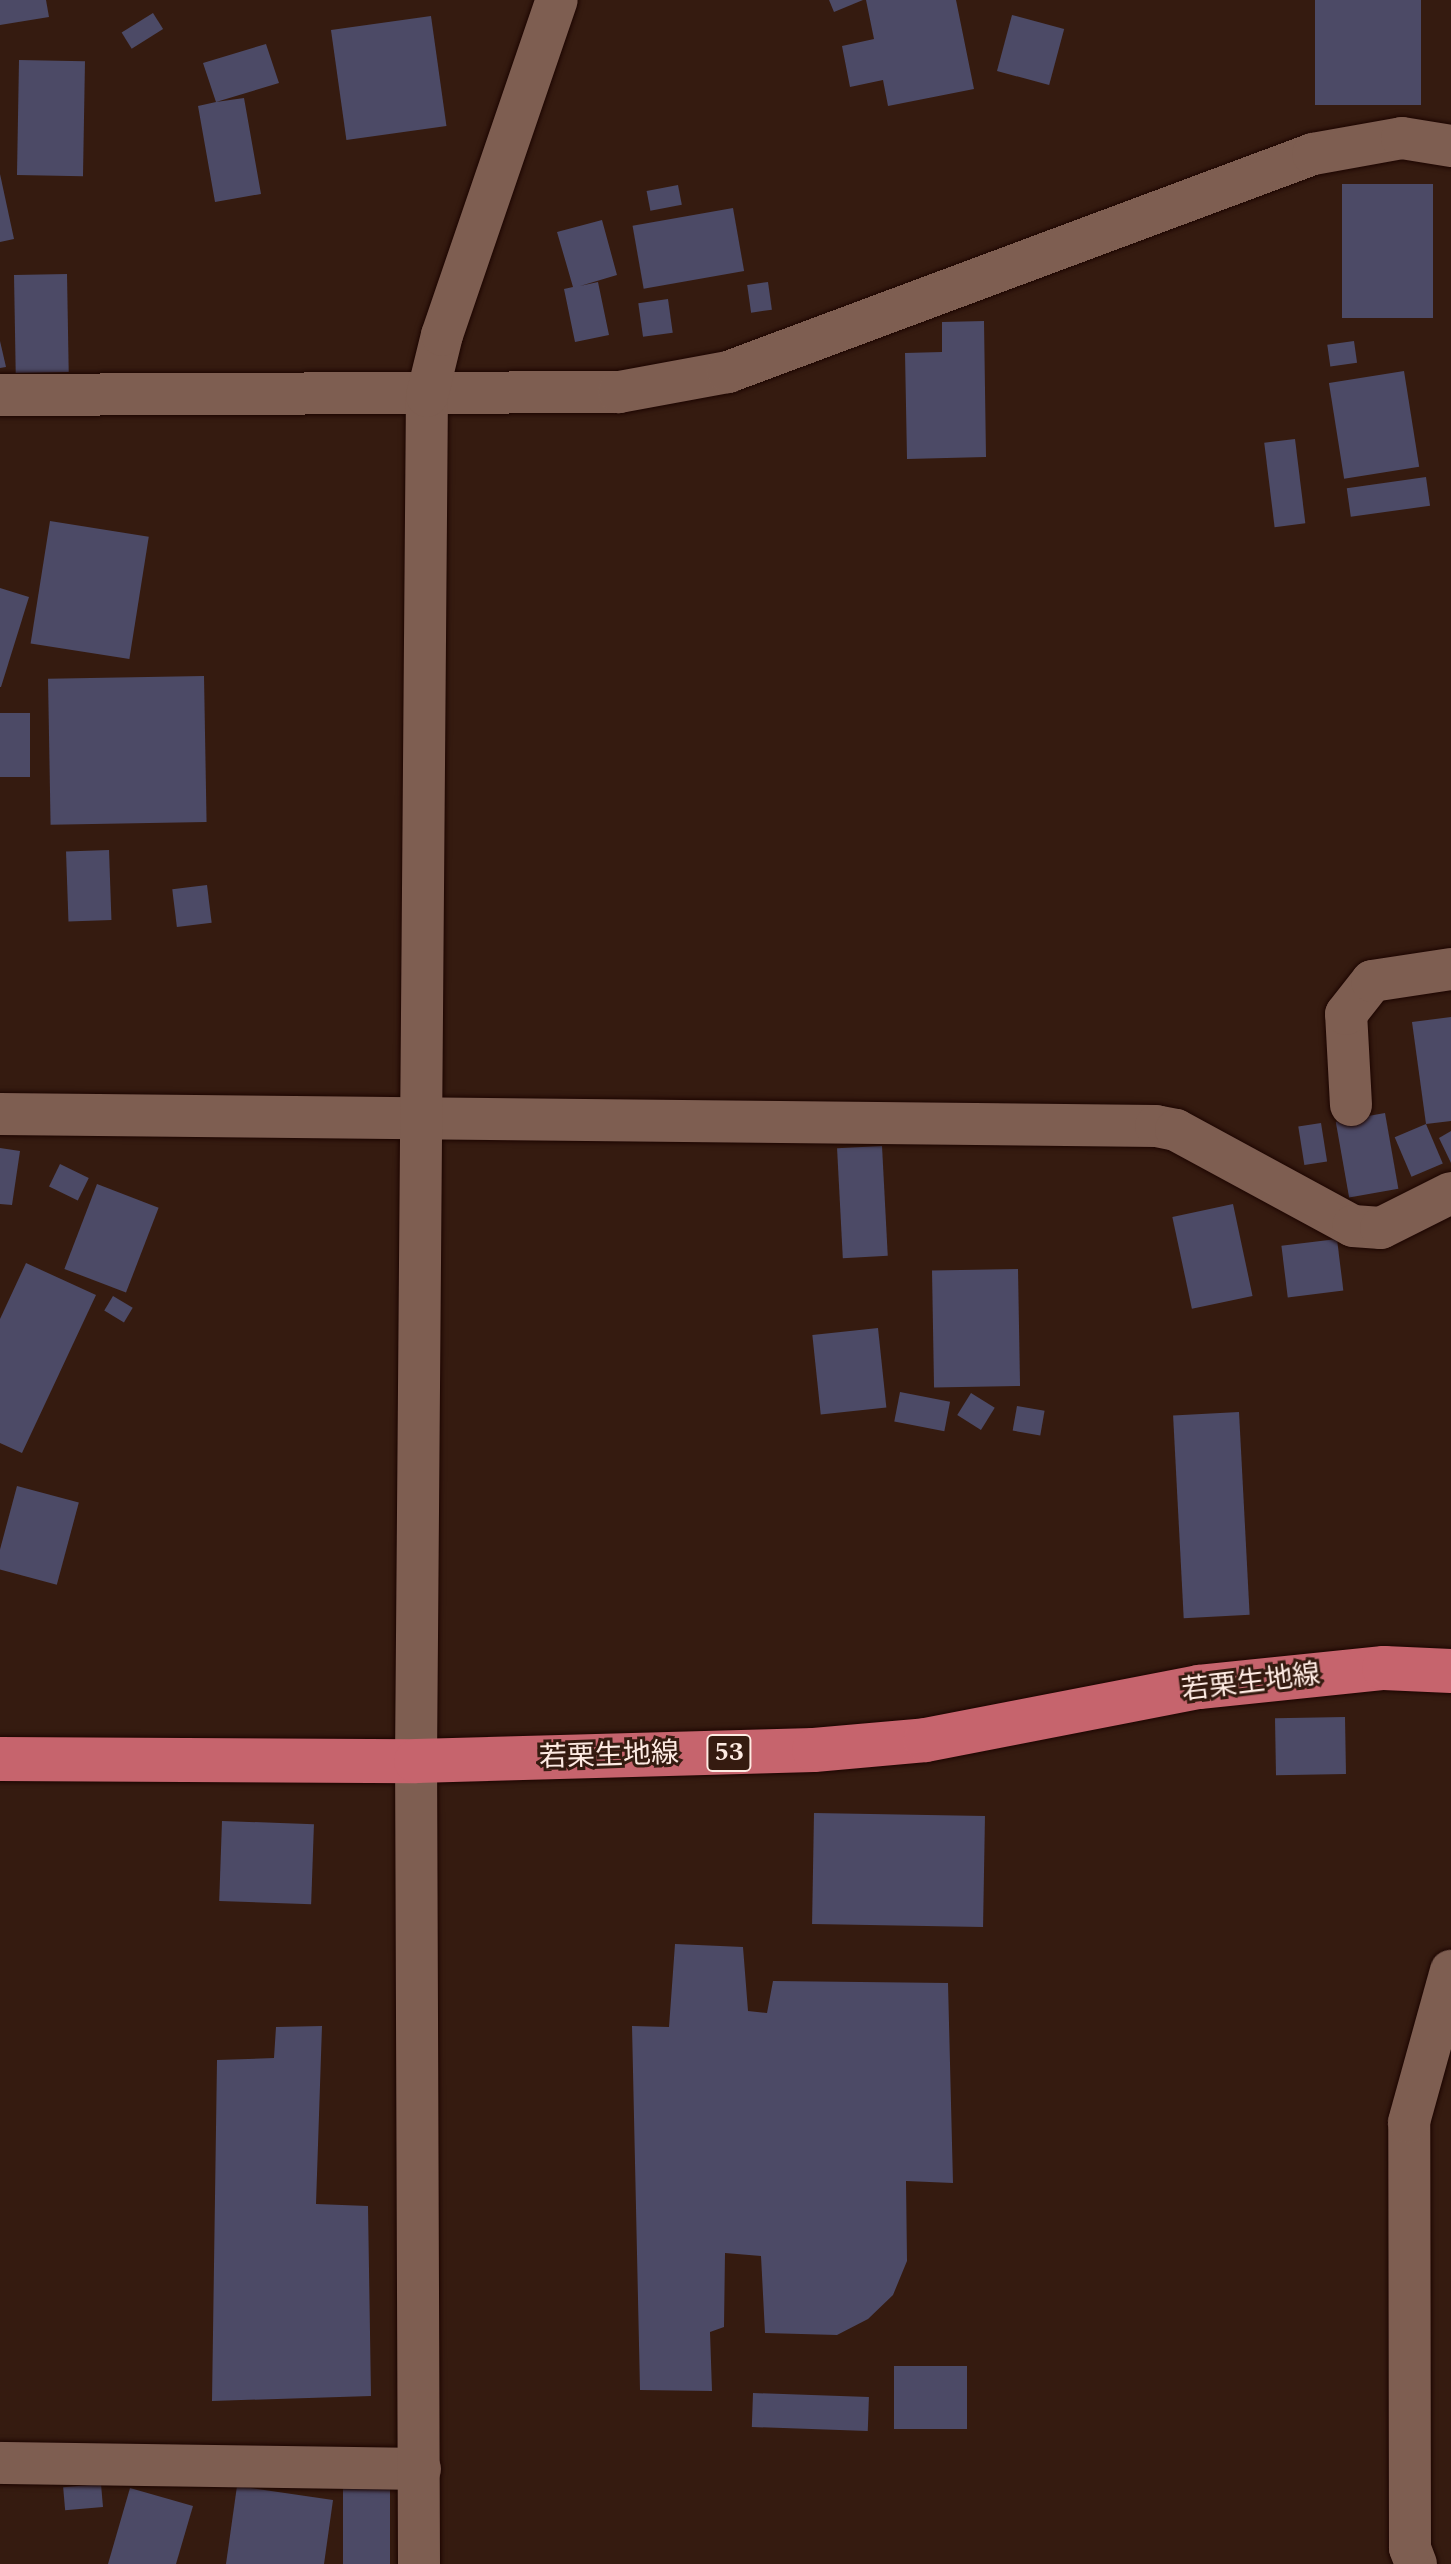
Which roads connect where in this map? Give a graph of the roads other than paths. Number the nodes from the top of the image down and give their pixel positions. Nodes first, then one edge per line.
1 (557, 0) edge
2 (1451, 146) edge
3 (0, 395) edge
4 (427, 396) junction
5 (1451, 969) edge
6 (1351, 1105) dead end
7 (0, 1114) edge
8 (420, 1117) junction
9 (1451, 1193) edge
10 (1451, 1671) edge
11 (0, 1759) edge
12 (416, 1761) junction
13 (1451, 1971) edge
14 (0, 2463) edge
15 (420, 2469) junction
16 (1403, 2559) edge
17 (419, 2564) edge

1 - 4 street
2 - 4 street
3 - 4 street
4 - 8 street
5 - 6 street
7 - 8 street
8 - 9 street
8 - 12 street
10 - 12 main road, 若栗生地線 / 53
11 - 12 main road, 若栗生地線 / 53
12 - 15 street
13 - 16 street
14 - 15 street
15 - 17 street

